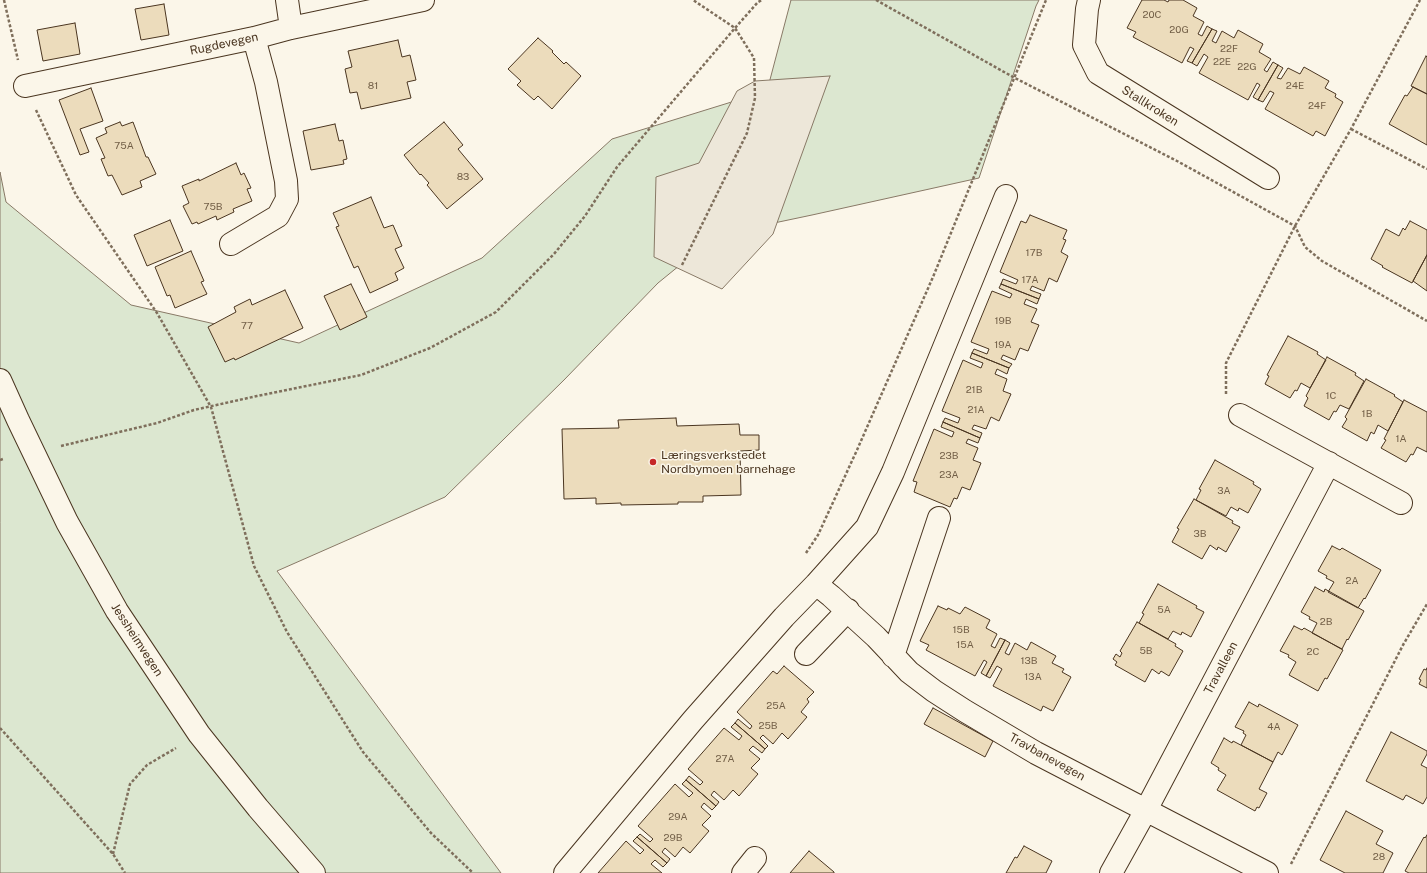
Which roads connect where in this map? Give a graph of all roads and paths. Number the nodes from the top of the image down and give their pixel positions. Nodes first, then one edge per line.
1 (4, 0) edge
2 (287, 0) edge
3 (422, 0) edge
4 (693, 0) edge
5 (762, 0) edge
6 (876, 0) edge
7 (1046, 0) edge
8 (1089, 0) edge
9 (1420, 0) edge
10 (291, 28) junction
11 (735, 28) junction
12 (254, 38) junction
13 (1013, 77) junction
14 (25, 86) junction
15 (1351, 129) junction
16 (1427, 169) edge
17 (1268, 178) dead end
18 (1006, 196) dead end
19 (1295, 226) junction
20 (231, 244) dead end
21 (682, 265) dead end
22 (1427, 321) edge
23 (0, 380) edge
24 (211, 407) junction
25 (1240, 415) joint
26 (56, 447) dead end
27 (1329, 463) junction
28 (1401, 503) dead end
29 (939, 518) dead end
30 (803, 558) dead end
31 (816, 584) junction
32 (1427, 604) edge
33 (848, 610) junction
34 (806, 654) dead end
35 (893, 656) junction
36 (0, 728) edge
37 (199, 734) junction
38 (1146, 810) junction
39 (113, 854) junction
40 (1290, 866) dead end
41 (125, 873) edge
42 (314, 873) edge
43 (473, 873) edge
44 (565, 873) edge
45 (1111, 873) edge
46 (1267, 873) edge

1 - 14 path
2 - 10 street
3 - 10 street, Rugdevegen
4 - 11 path
5 - 11 path
6 - 13 path
7 - 13 path
8 - 17 street, Stallkroken
9 - 15 path
10 - 12 street, Rugdevegen
11 - 21 path
11 - 24 path
12 - 14 street, Rugdevegen
12 - 20 street
13 - 19 path
13 - 30 path
14 - 24 path
15 - 16 path
15 - 19 path
18 - 31 street
19 - 22 path
19 - 25 path
23 - 37 street, Jessheimvegen
24 - 26 path
24 - 43 path
25 - 27 street
27 - 28 street
27 - 38 street, Travalleen
29 - 35 street
31 - 33 street, Travbanevegen
31 - 44 street
32 - 40 path
33 - 34 street
33 - 35 street, Travbanevegen
35 - 38 street, Travbanevegen
36 - 39 path
37 - 39 path
37 - 42 street, Jessheimvegen
38 - 45 street, Travalleen
38 - 46 street, Travbanevegen
39 - 41 path

